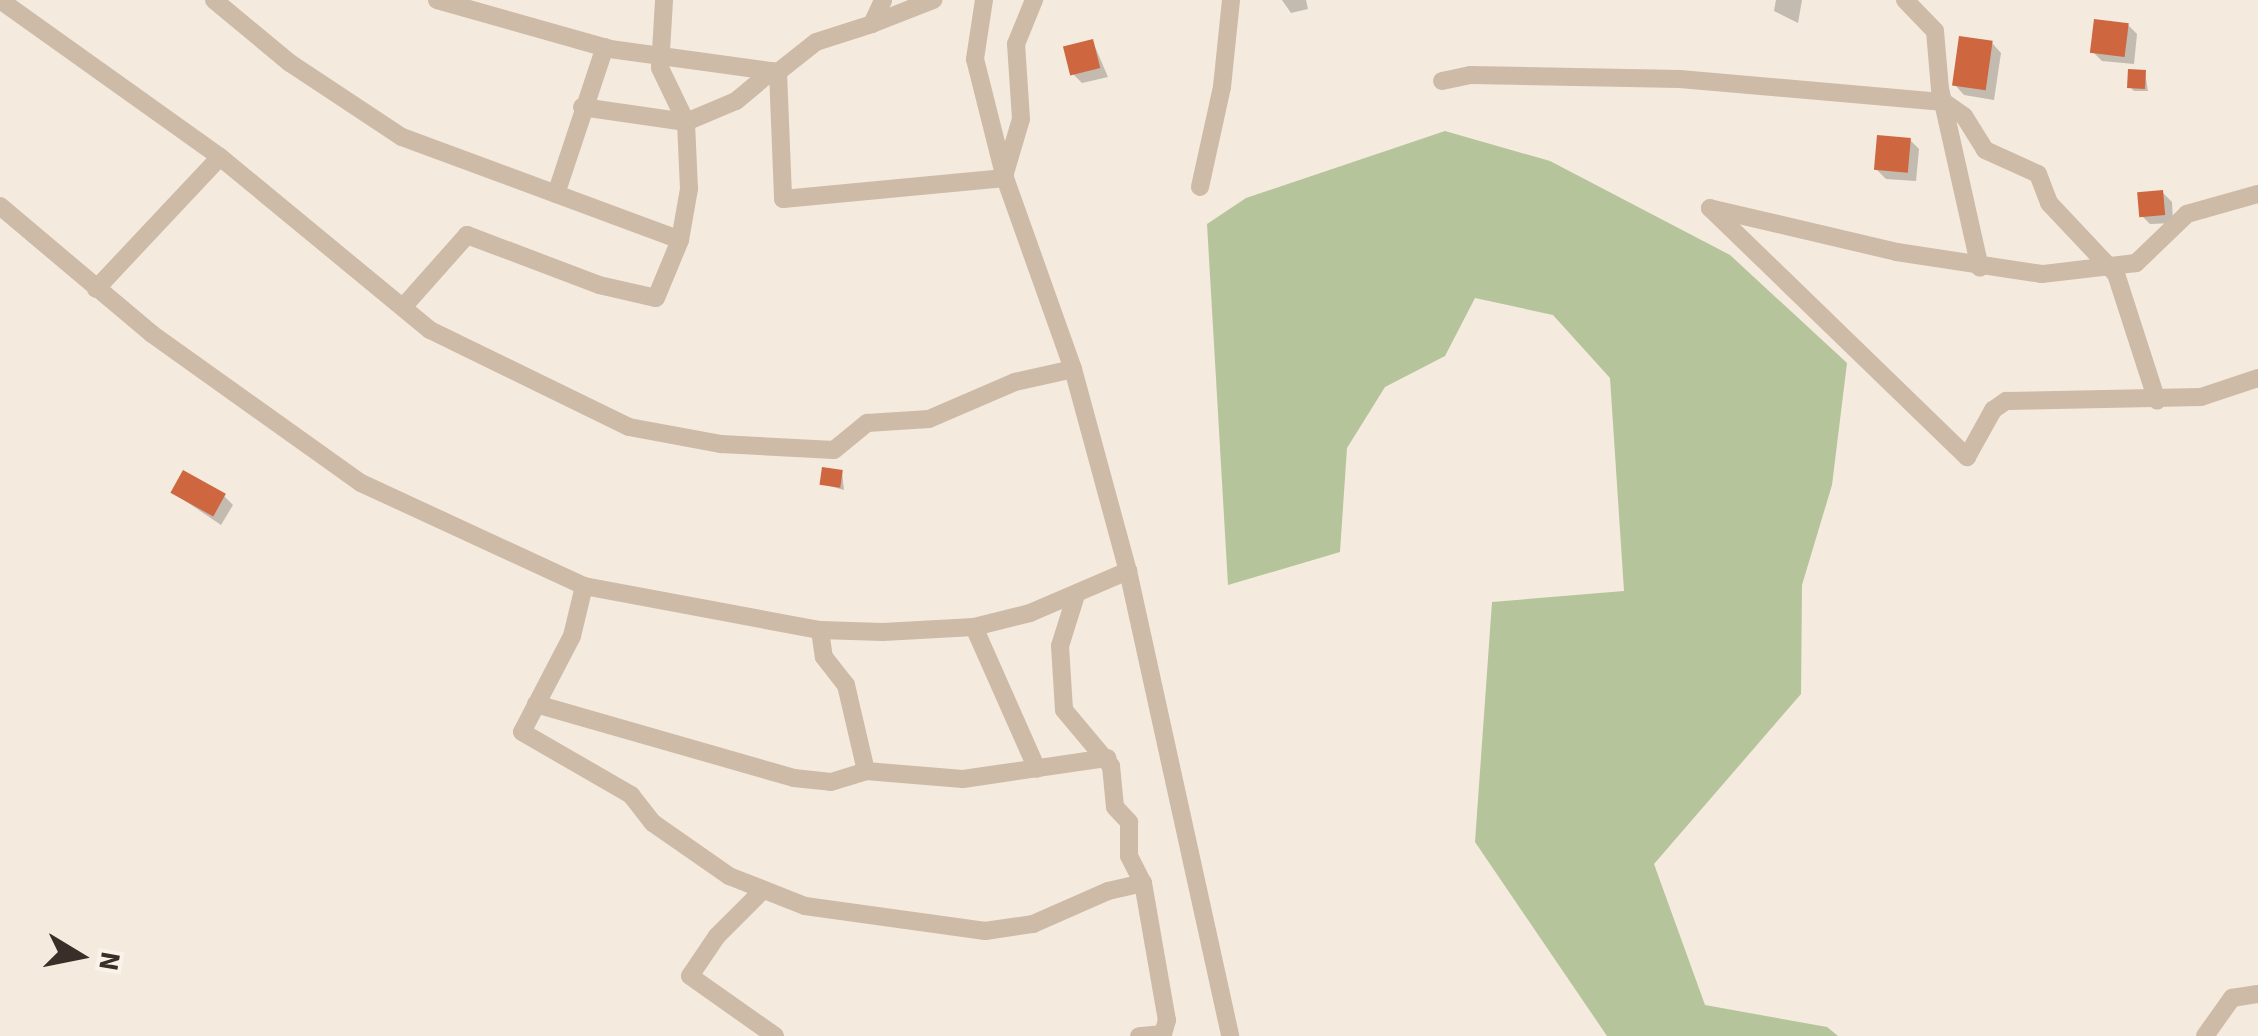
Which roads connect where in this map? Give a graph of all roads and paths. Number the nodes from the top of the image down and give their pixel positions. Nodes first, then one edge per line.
1 (0, 0) edge
2 (214, 0) edge
3 (437, 0) edge
4 (664, 0) edge
5 (883, 0) edge
6 (933, 0) edge
7 (984, 0) edge
8 (1034, 0) edge
9 (1231, 0) edge
10 (1905, 0) edge
11 (872, 24) junction
12 (604, 47) junction
13 (660, 55) junction
14 (775, 72) junction
15 (1442, 81) dead end
16 (1944, 102) junction
17 (582, 107) junction
18 (686, 122) junction
19 (220, 158) junction
20 (1005, 176) junction
21 (1200, 188) dead end
22 (556, 194) junction
23 (2258, 194) edge
24 (0, 206) edge
25 (680, 240) junction
26 (2105, 265) junction
27 (1980, 268) junction
28 (96, 289) junction
29 (404, 306) junction
30 (1073, 369) junction
31 (2258, 378) edge
32 (2157, 401) junction
33 (1128, 571) junction
34 (584, 586) junction
35 (1074, 598) junction
36 (974, 628) junction
37 (820, 630) junction
38 (536, 704) junction
39 (1107, 758) junction
40 (1037, 769) junction
41 (866, 771) junction
42 (1143, 883) junction
43 (761, 892) junction
44 (2258, 994) edge
45 (775, 1036) edge
46 (1139, 1036) edge
47 (1230, 1036) edge
48 (2206, 1036) edge

1 - 19 street
2 - 22 street
3 - 12 street
4 - 13 street
5 - 11 street
6 - 11 street
7 - 20 street
8 - 20 street
9 - 21 street
10 - 16 street
11 - 14 street
12 - 13 street
12 - 17 street
13 - 14 street
13 - 18 street
14 - 18 street
14 - 20 street
15 - 16 street
16 - 26 street
16 - 27 street
17 - 18 street
17 - 22 street
18 - 25 street
19 - 28 street
19 - 29 street
20 - 30 street
22 - 25 street
23 - 26 street
24 - 28 street
25 - 29 street
26 - 27 street
26 - 32 street
27 - 32 street
28 - 34 street
29 - 30 street
30 - 33 street
31 - 32 street
33 - 35 street
33 - 47 street
34 - 37 street
34 - 38 street
35 - 36 street
35 - 39 street
36 - 37 street
36 - 40 street
37 - 41 street
38 - 41 street
38 - 43 street
39 - 40 street
39 - 42 street
40 - 41 street
42 - 43 street
42 - 46 street
43 - 45 street
44 - 48 street

